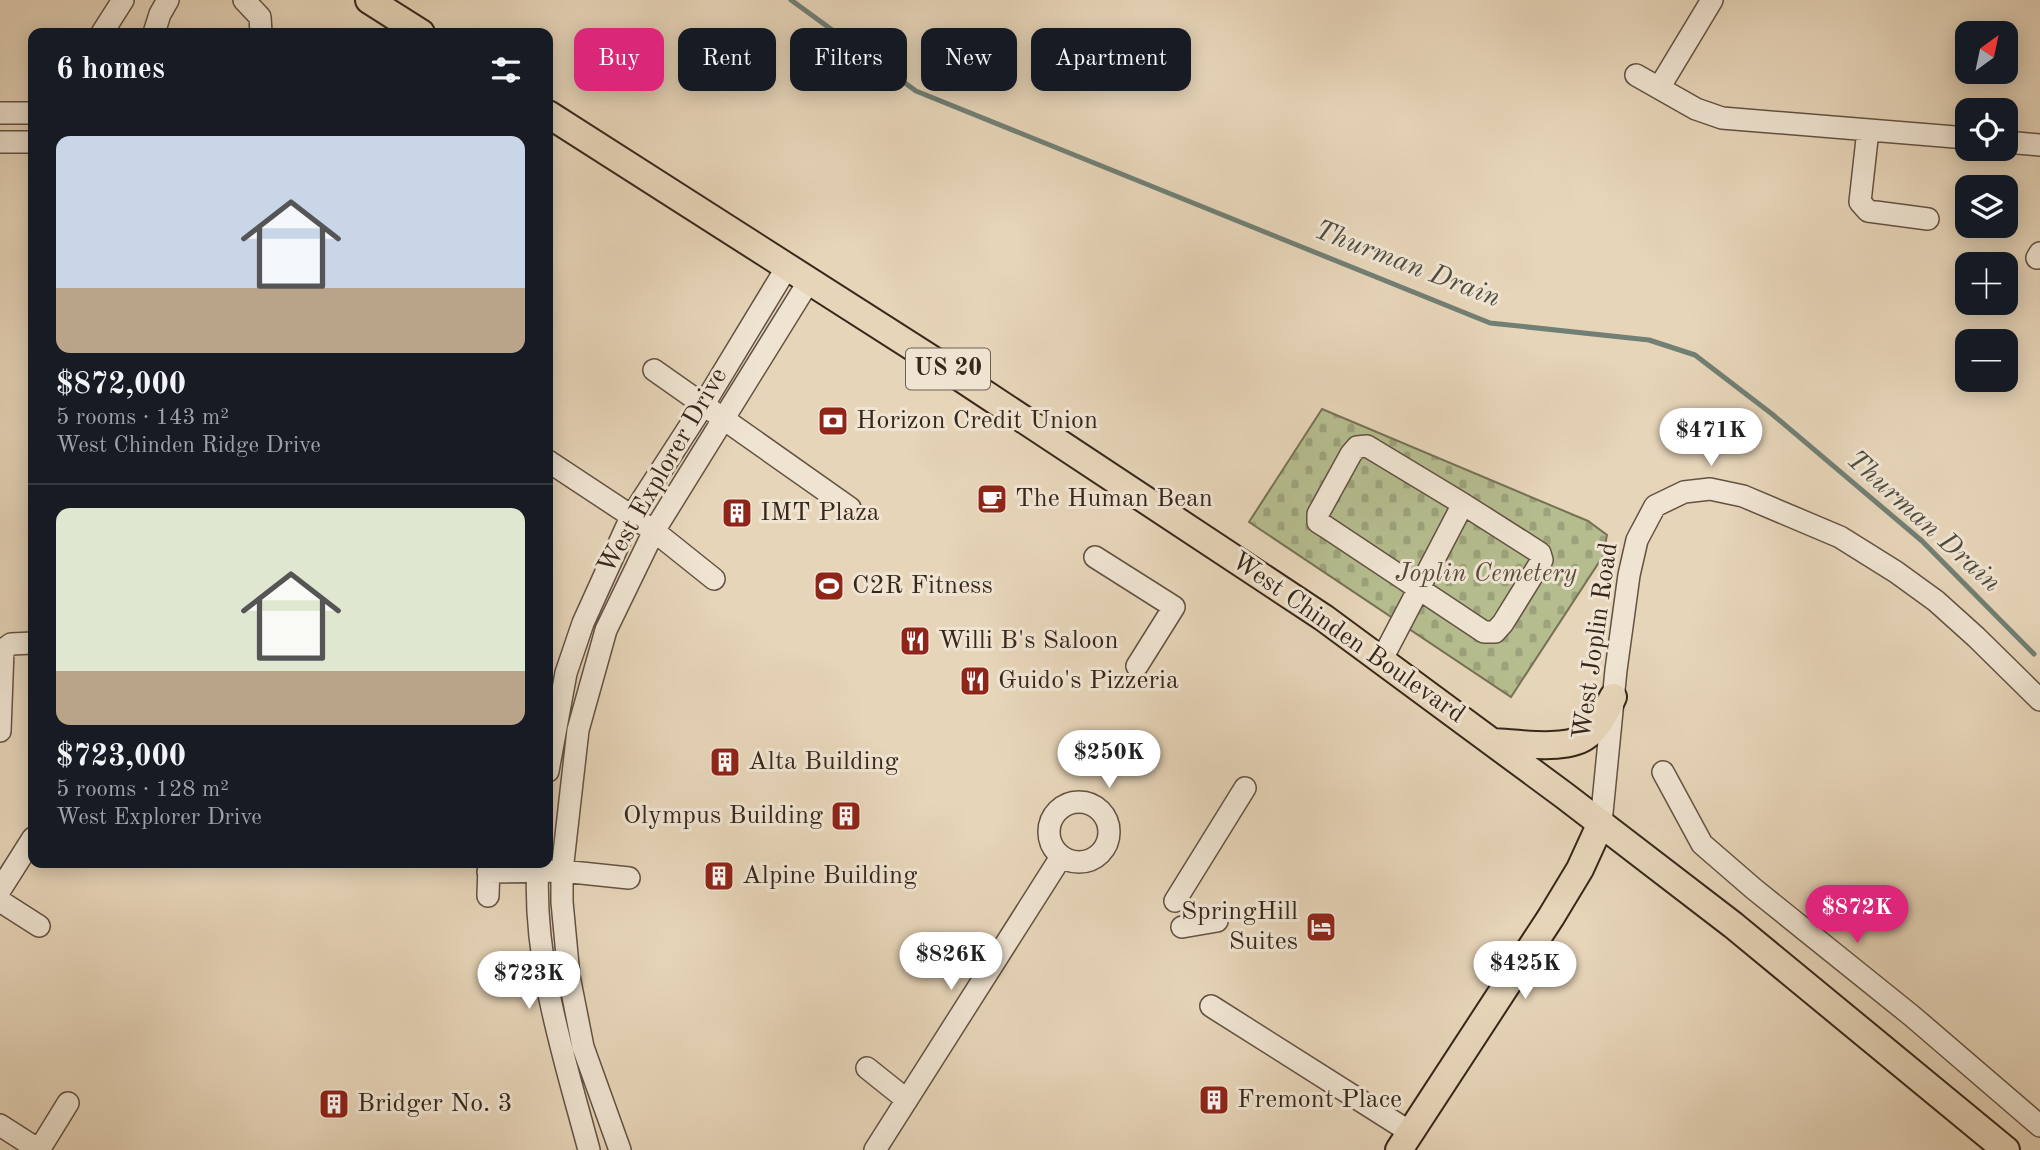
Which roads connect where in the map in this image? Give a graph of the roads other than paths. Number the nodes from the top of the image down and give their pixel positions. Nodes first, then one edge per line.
1 (123, 0) edge
2 (168, 0) edge
3 (244, 0) edge
4 (369, 0) edge
5 (1712, 0) edge
6 (105, 28) edge
7 (155, 28) edge
8 (261, 28) edge
9 (413, 28) edge
10 (1636, 75) dead end
11 (1659, 88) junction
12 (0, 113) edge
13 (28, 113) edge
14 (553, 117) edge
15 (1868, 130) junction
16 (1955, 137) edge
17 (0, 142) edge
18 (28, 142) edge
19 (2018, 143) edge
20 (2040, 145) edge
21 (1928, 219) dead end
22 (787, 267) junction
23 (809, 281) junction
24 (654, 370) dead end
25 (704, 404) junction
26 (726, 419) junction
27 (553, 464) edge
28 (1463, 504) junction
29 (850, 508) dead end
30 (631, 517) junction
31 (654, 531) junction
32 (1095, 557) dead end
33 (714, 579) dead end
34 (1420, 587) junction
35 (28, 643) edge
36 (1382, 659) junction
37 (1137, 666) dead end
38 (1614, 698) junction
39 (2040, 699) edge
40 (0, 731) edge
41 (1493, 742) junction
42 (553, 744) edge
43 (1663, 772) dead end
44 (1245, 788) dead end
45 (1601, 823) junction
46 (28, 846) edge
47 (1061, 857) dead end
48 (488, 868) edge
49 (538, 868) edge
50 (544, 868) edge
51 (562, 871) junction
52 (629, 878) dead end
53 (0, 890) edge
54 (488, 896) dead end
55 (0, 901) edge
56 (1175, 901) dead end
57 (1217, 921) dead end
58 (39, 926) dead end
59 (1182, 927) dead end
60 (1211, 1006) dead end
61 (867, 1068) dead end
62 (907, 1100) junction
63 (68, 1103) dead end
64 (0, 1125) edge
65 (2040, 1126) edge
66 (1405, 1141) edge
67 (39, 1150) edge
68 (589, 1150) edge
69 (620, 1150) edge
70 (875, 1150) edge
71 (2006, 1150) edge

1 - 6 street
2 - 7 street
3 - 8 street
4 - 9 main road
5 - 11 street
10 - 11 street
11 - 15 street
12 - 13 street
14 - 22 main road, West Chinden Boulevard / US 20
15 - 16 street
15 - 21 street
17 - 18 street
19 - 20 street
22 - 23 main road, West Chinden Boulevard / US 20
22 - 25 street, West Explorer Drive
23 - 26 street, West Explorer Drive
23 - 36 main road, West Chinden Boulevard / US 20
24 - 25 street
25 - 26 street
25 - 30 street, West Explorer Drive
26 - 29 street
26 - 31 street, West Explorer Drive
27 - 30 street
28 - 34 street
28 - 34 street
28 - 34 street
30 - 31 street
30 - 42 street, West Explorer Drive
31 - 33 street
31 - 51 street, West Explorer Drive
32 - 37 street
34 - 36 street
35 - 40 street
36 - 41 main road, West Chinden Boulevard / US 20
38 - 39 street, West Joplin Road
38 - 41 main road
38 - 45 street, West Joplin Road
41 - 45 main road, West Chinden Boulevard
43 - 65 street
44 - 56 street
45 - 66 main road
45 - 71 main road, West Chinden Boulevard
46 - 53 street
47 - 62 street
48 - 54 street
49 - 68 street
50 - 51 street
51 - 52 street
51 - 69 street, West Explorer Drive
55 - 58 street
57 - 59 street
60 - 66 street
61 - 62 street
62 - 70 street
63 - 67 street
64 - 67 street

